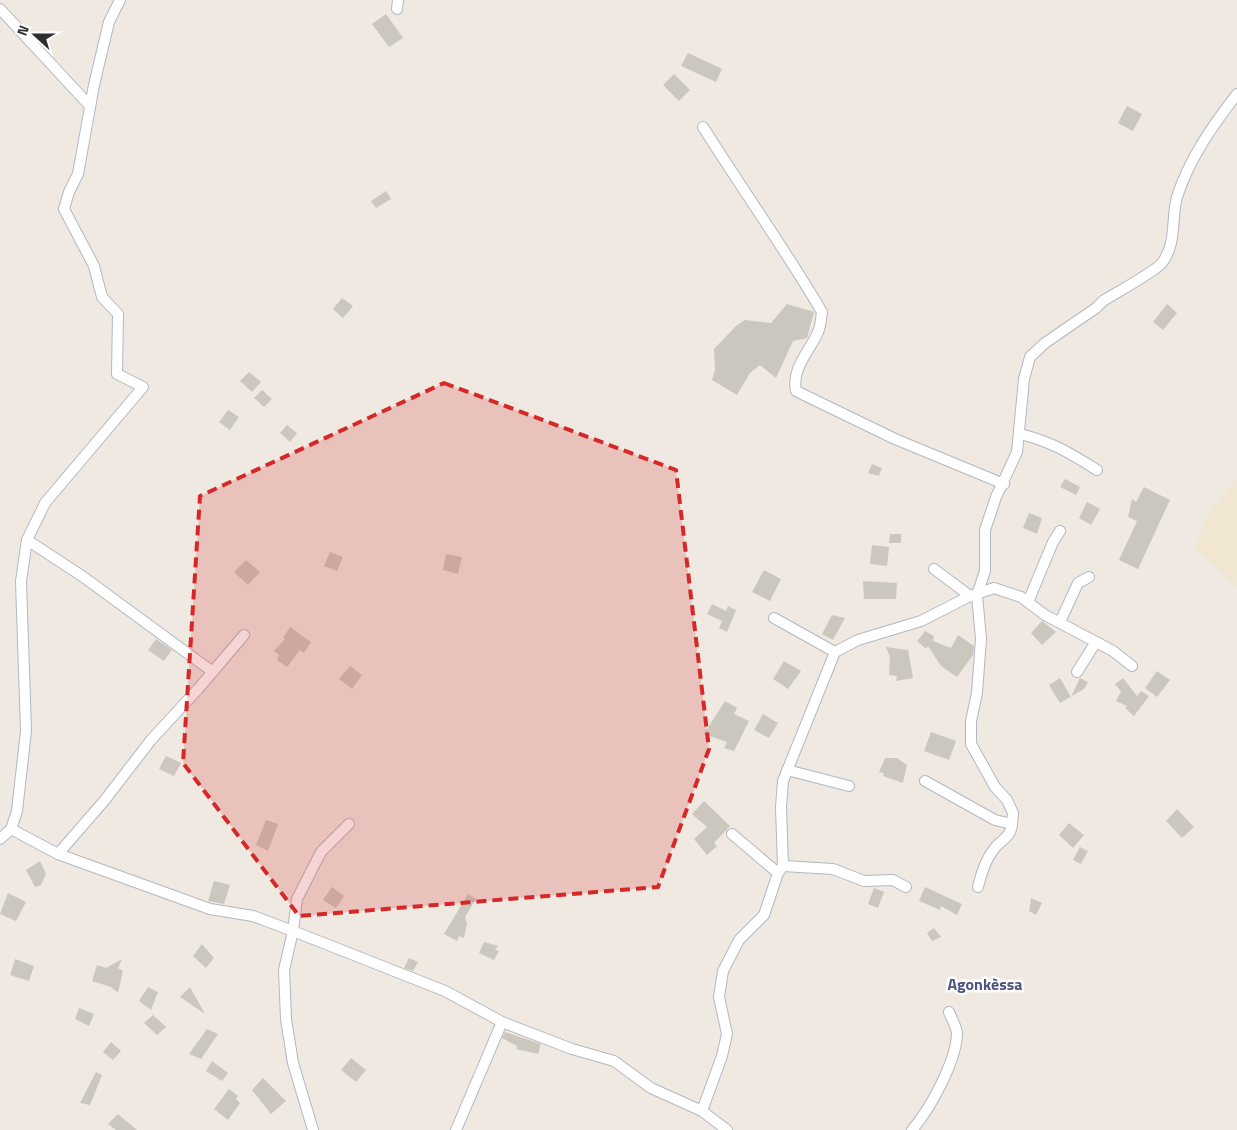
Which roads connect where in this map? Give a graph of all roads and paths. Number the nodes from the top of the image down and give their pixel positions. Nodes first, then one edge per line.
1 (120, 0) edge
2 (0, 9) edge
3 (1237, 94) edge
4 (90, 106) junction
5 (703, 127) dead end
6 (1020, 434) junction
7 (1097, 470) dead end
8 (1004, 484) junction
9 (1060, 531) dead end
10 (27, 540) junction
11 (934, 569) dead end
12 (1089, 577) dead end
13 (974, 595) junction
14 (1028, 602) junction
15 (774, 618) dead end
16 (1060, 622) junction
17 (244, 635) dead end
18 (1096, 642) junction
19 (834, 652) junction
20 (1132, 666) dead end
21 (213, 672) junction
22 (1077, 672) dead end
23 (787, 770) junction
24 (925, 781) dead end
25 (849, 786) dead end
26 (349, 824) dead end
27 (1012, 824) junction
28 (10, 829) junction
29 (732, 834) dead end
30 (0, 839) edge
31 (58, 854) junction
32 (780, 870) junction
33 (978, 886) dead end
34 (906, 887) dead end
35 (293, 931) junction
36 (949, 1012) dead end
37 (502, 1022) junction
38 (702, 1111) junction
39 (313, 1130) edge
40 (456, 1130) edge
41 (727, 1130) edge
42 (912, 1130) edge

1 - 4 street
2 - 4 street
3 - 6 street
4 - 10 street
5 - 8 street
6 - 7 street
6 - 8 street
8 - 13 street
9 - 14 street
10 - 21 street
10 - 28 street
11 - 13 street
12 - 16 street
13 - 14 street
13 - 19 street
13 - 27 street
14 - 16 street
15 - 19 street
16 - 18 street
17 - 21 street
18 - 20 street
18 - 22 street
19 - 23 street
21 - 31 street
23 - 25 street
23 - 32 street
24 - 27 street
26 - 35 street
27 - 33 street
28 - 30 street
28 - 31 street
29 - 32 street
31 - 35 street
32 - 34 street
32 - 38 street
35 - 37 street
35 - 39 street
36 - 42 street
37 - 38 street
37 - 40 street
38 - 41 street

